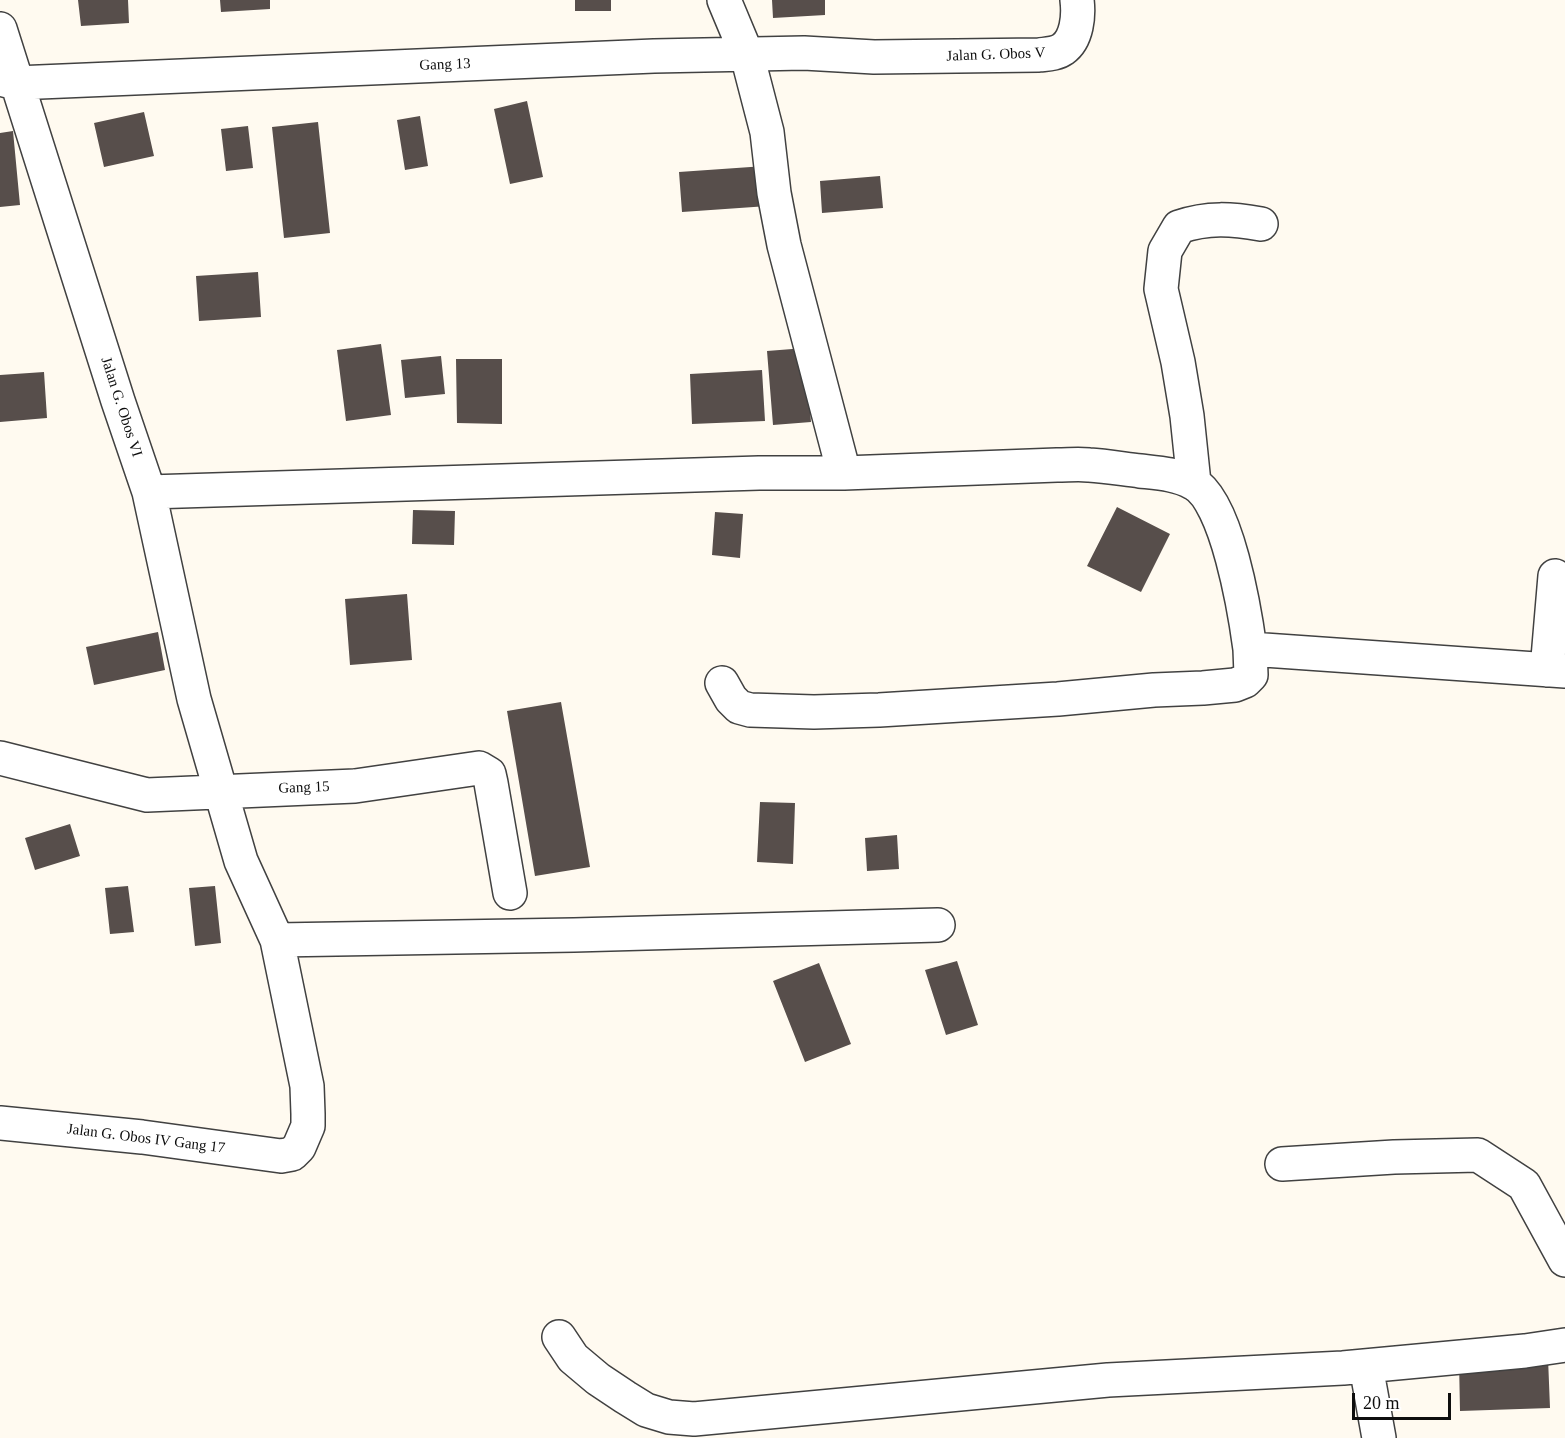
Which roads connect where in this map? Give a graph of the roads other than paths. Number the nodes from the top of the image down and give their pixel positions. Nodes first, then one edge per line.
1 (724, 0) edge
2 (1077, 0) edge
3 (0, 29) edge
4 (747, 55) junction
5 (874, 57) joint
6 (8, 81) edge
7 (1262, 224) dead end
8 (844, 473) junction
9 (1194, 483) junction
10 (149, 492) junction
11 (1555, 576) dead end
12 (1250, 649) junction
13 (1556, 670) edge
14 (722, 683) dead end
15 (0, 758) edge
16 (221, 791) junction
17 (510, 893) dead end
18 (938, 925) dead end
19 (277, 940) junction
20 (0, 1123) edge
21 (292, 1154) joint
22 (1282, 1164) dead end
23 (1565, 1260) edge
24 (559, 1337) dead end
25 (1565, 1345) edge
26 (1366, 1366) junction
27 (698, 1429) edge
28 (1379, 1438) edge

1 - 4 street
2 - 5 street, Jalan G. Obos V
3 - 6 street, Jalan G. Obos VI
4 - 5 street, Gang 13
4 - 6 street, Gang 13
4 - 8 street
6 - 10 street, Jalan G. Obos VI
7 - 9 street
8 - 9 street
8 - 10 street
9 - 12 street
10 - 16 street, Jalan G. Obos VI
11 - 13 street
12 - 13 street
12 - 14 street
15 - 16 street, Gang 15
16 - 17 street, Gang 15
16 - 19 street, Jalan G. Obos VI
18 - 19 street
19 - 21 street, Jalan G. Obos VI
20 - 21 street, Jalan G. Obos IV Gang 17
22 - 23 street
24 - 27 street
25 - 26 street
26 - 27 street
26 - 28 street

